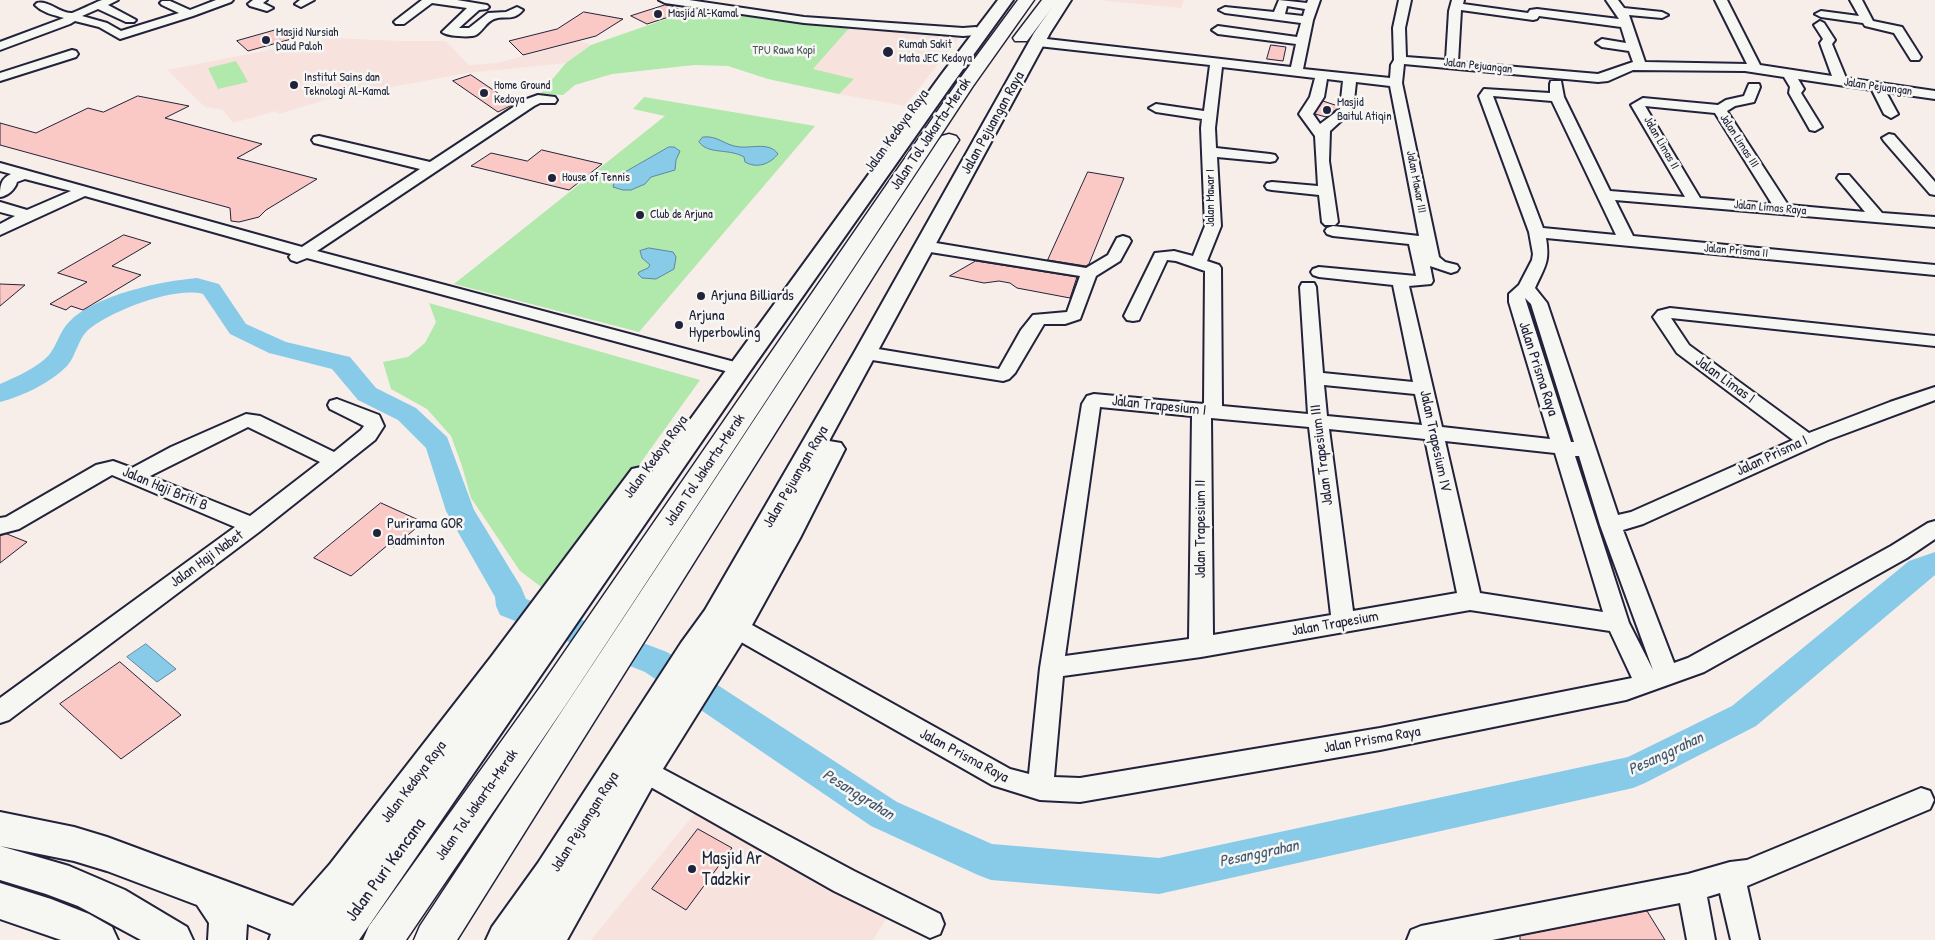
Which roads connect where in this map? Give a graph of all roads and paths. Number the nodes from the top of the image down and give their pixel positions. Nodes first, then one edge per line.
1 (112, 0) edge
2 (227, 0) edge
3 (429, 0) edge
4 (433, 0) edge
5 (665, 0) edge
6 (751, 0) edge
7 (1006, 0) edge
8 (1026, 0) edge
9 (1050, 0) edge
10 (1064, 0) edge
11 (1075, 0) edge
12 (1405, 0) edge
13 (1612, 0) edge
14 (1662, 0) edge
15 (1721, 0) edge
16 (1856, 0) edge
17 (166, 3) dead end
18 (1313, 3) edge
19 (1457, 3) edge
20 (41, 5) dead end
21 (98, 5) junction
22 (476, 6) junction
23 (1225, 10) dead end
24 (1620, 10) junction
25 (738, 11) junction
26 (189, 14) junction
27 (73, 16) junction
28 (1278, 17) junction
29 (130, 20) dead end
30 (1307, 20) junction
31 (1866, 20) junction
32 (400, 22) dead end
33 (1627, 24) junction
34 (1218, 30) dead end
35 (977, 31) junction
36 (1302, 40) junction
37 (1043, 42) junction
38 (1602, 43) dead end
39 (0, 46) edge
40 (1635, 48) junction
41 (72, 54) dead end
42 (1915, 56) dead end
43 (1400, 60) junction
44 (1217, 61) junction
45 (1452, 64) junction
46 (1640, 66) junction
47 (1755, 69) junction
48 (1296, 71) junction
49 (1322, 74) junction
50 (1557, 74) junction
51 (1788, 74) junction
52 (0, 77) edge
53 (1350, 78) junction
54 (1841, 82) junction
55 (1396, 83) junction
56 (1754, 87) dead end
57 (1877, 87) junction
58 (1935, 94) edge
59 (1557, 97) junction
60 (1156, 108) dead end
61 (1720, 110) junction
62 (1891, 114) dead end
63 (1210, 116) junction
64 (1815, 127) dead end
65 (1322, 135) junction
66 (1889, 138) dead end
67 (319, 140) dead end
68 (1210, 152) junction
69 (1270, 158) dead end
70 (0, 167) edge
71 (431, 168) junction
72 (1844, 178) dead end
73 (9, 181) edge
74 (1272, 186) dead end
75 (1326, 191) junction
76 (1935, 191) edge
77 (76, 194) junction
78 (1605, 195) junction
79 (1695, 202) junction
80 (0, 207) edge
81 (1783, 210) junction
82 (28, 215) junction
83 (1878, 218) junction
84 (1935, 222) edge
85 (0, 230) edge
86 (1537, 232) junction
87 (1123, 241) dead end
88 (1627, 241) junction
89 (931, 247) junction
90 (307, 257) junction
91 (1198, 262) junction
92 (1451, 268) dead end
93 (1935, 270) edge
94 (1089, 273) junction
95 (1400, 281) junction
96 (1526, 288) junction
97 (1133, 316) dead end
98 (1935, 341) edge
99 (874, 354) junction
100 (727, 373) junction
101 (1314, 378) junction
102 (1424, 389) junction
103 (1935, 393) edge
104 (338, 405) dead end
105 (1207, 411) junction
106 (1318, 422) junction
107 (1433, 433) junction
108 (1806, 440) junction
109 (1563, 448) junction
110 (1586, 450) junction
111 (336, 461) junction
112 (133, 476) junction
113 (1611, 525) junction
114 (0, 526) edge
115 (252, 526) junction
116 (1935, 529) edge
117 (1470, 601) junction
118 (1343, 622) junction
119 (726, 623) junction
120 (1618, 623) junction
121 (1201, 648) junction
122 (515, 668) junction
123 (1052, 668) junction
124 (1657, 680) junction
125 (568, 704) junction
126 (0, 712) edge
127 (634, 765) junction
128 (1040, 788) junction
129 (436, 799) joint
130 (1921, 800) dead end
131 (0, 829) edge
132 (0, 863) edge
133 (343, 876) joint
134 (1730, 876) junction
135 (1691, 887) junction
136 (210, 893) junction
137 (0, 901) edge
138 (930, 924) dead end
139 (300, 936) edge
140 (99, 940) edge
141 (174, 940) edge
142 (227, 940) edge
143 (336, 940) edge
144 (383, 940) edge
145 (434, 940) edge
146 (506, 940) edge
147 (546, 940) edge
148 (1421, 940) edge
149 (1701, 940) edge
150 (1745, 940) edge

1 - 21 street
2 - 26 street
3 - 32 street
4 - 22 street
5 - 25 street
6 - 25 street
7 - 35 main road, Jalan Kedoya Raya
8 - 125 highway, Jalan Tol Jakarta–Merak
9 - 125 highway, Jalan Tol Jakarta–Merak
10 - 37 main road, Jalan Pejuangan Raya
11 - 37 main road, Jalan Pejuangan Raya
12 - 43 street
13 - 24 street
14 - 24 street
15 - 47 street
16 - 31 street
17 - 26 street
18 - 28 street
18 - 30 street
19 - 33 street
19 - 45 street
20 - 27 street
21 - 27 street
21 - 29 street
22 - 22 street
23 - 28 street
24 - 33 street
25 - 35 street
26 - 27 street
27 - 39 street
28 - 30 street
30 - 36 street
31 - 42 street
31 - 54 street
33 - 40 street
34 - 36 street
35 - 100 main road, Jalan Kedoya Raya
36 - 48 street
37 - 44 street
37 - 89 main road, Jalan Pejuangan Raya
38 - 40 street
40 - 46 street
41 - 52 street
43 - 45 street, Jalan Pejuangan
43 - 55 street
44 - 48 street
44 - 63 street, Jalan Mawar I
45 - 50 street, Jalan Pejuangan
46 - 47 street, Jalan Pejuangan
46 - 50 street, Jalan Pejuangan
47 - 51 street, Jalan Pejuangan
48 - 49 street
49 - 53 street
49 - 65 street
50 - 59 street
51 - 54 street, Jalan Pejuangan
51 - 64 street
53 - 55 street
53 - 65 street
54 - 57 street, Jalan Pejuangan
55 - 92 street, Jalan Mawar III
56 - 61 street, Jalan Limas III
57 - 58 street, Jalan Pejuangan
57 - 62 street
59 - 78 street
59 - 86 street, Jalan Prisma Raya
60 - 63 street
61 - 79 street, Jalan Limas II
61 - 81 street, Jalan Limas III
63 - 68 street, Jalan Mawar I
65 - 75 street
66 - 76 street
67 - 71 street
68 - 69 street
68 - 91 street, Jalan Mawar I
70 - 73 street
71 - 90 street
71 - 90 street
72 - 83 street
73 - 77 street
74 - 75 street
75 - 95 street
77 - 82 street
77 - 90 street
78 - 79 street, Jalan Limas Raya
78 - 88 street
79 - 81 street, Jalan Limas Raya
80 - 82 street
81 - 83 street, Jalan Limas Raya
82 - 85 street
83 - 84 street, Jalan Limas Raya
86 - 88 street, Jalan Prisma II
86 - 96 street, Jalan Prisma Raya
87 - 94 street
88 - 93 street, Jalan Prisma II
89 - 94 street
89 - 99 main road, Jalan Pejuangan Raya
90 - 100 street
91 - 97 street
91 - 105 street
94 - 99 street
95 - 101 street, Jalan Trapesium III
95 - 102 street, Jalan Trapesium IV
96 - 109 street, Jalan Prisma Raya
96 - 110 street, Jalan Prisma Raya
98 - 108 street, Jalan Limas I
99 - 119 main road, Jalan Pejuangan Raya
100 - 122 main road, Jalan Kedoya Raya
101 - 102 street
101 - 106 street, Jalan Trapesium III
102 - 107 street, Jalan Trapesium IV
103 - 108 street, Jalan Prisma I
104 - 111 street, Jalan Haji Nabet
105 - 106 street, Jalan Trapesium I
105 - 121 street, Jalan Trapesium II
105 - 123 street, Jalan Trapesium I
106 - 107 street, Jalan Trapesium I
106 - 118 street, Jalan Trapesium III
107 - 109 street, Jalan Trapesium I
107 - 117 street, Jalan Trapesium IV
108 - 113 street, Jalan Prisma I
109 - 110 street, Jalan Trapesium I
109 - 120 street, Jalan Prisma Raya
110 - 113 street, Jalan Prisma Raya
111 - 112 street
111 - 115 street, Jalan Haji Nabet
112 - 114 street, Jalan Haji Briti B
112 - 115 street, Jalan Haji Briti B
113 - 124 street, Jalan Prisma Raya
115 - 126 street, Jalan Haji Nabet
116 - 124 street
117 - 118 street, Jalan Trapesium
117 - 120 street, Jalan Trapesium
118 - 121 street, Jalan Trapesium
119 - 127 main road, Jalan Pejuangan Raya
119 - 128 street, Jalan Prisma Raya
120 - 124 street, Jalan Prisma Raya
121 - 123 street, Jalan Trapesium
122 - 129 main road, Jalan Kedoya Raya
122 - 133 main road, Jalan Kedoya Raya
123 - 128 street, Jalan Trapesium I
124 - 128 street, Jalan Prisma Raya
125 - 144 highway, Jalan Tol Jakarta–Merak
125 - 145 highway, Jalan Tol Jakarta–Merak
127 - 138 street
127 - 146 main road, Jalan Pejuangan Raya
127 - 147 main road, Jalan Pejuangan Raya
129 - 143 main road, Jalan Puri Kencana
130 - 134 street
131 - 136 main road
132 - 141 main road
133 - 139 main road, Jalan Puri Kencana
134 - 135 street
134 - 150 street
135 - 148 street
135 - 149 street
136 - 139 main road
136 - 142 main road
137 - 140 main road

